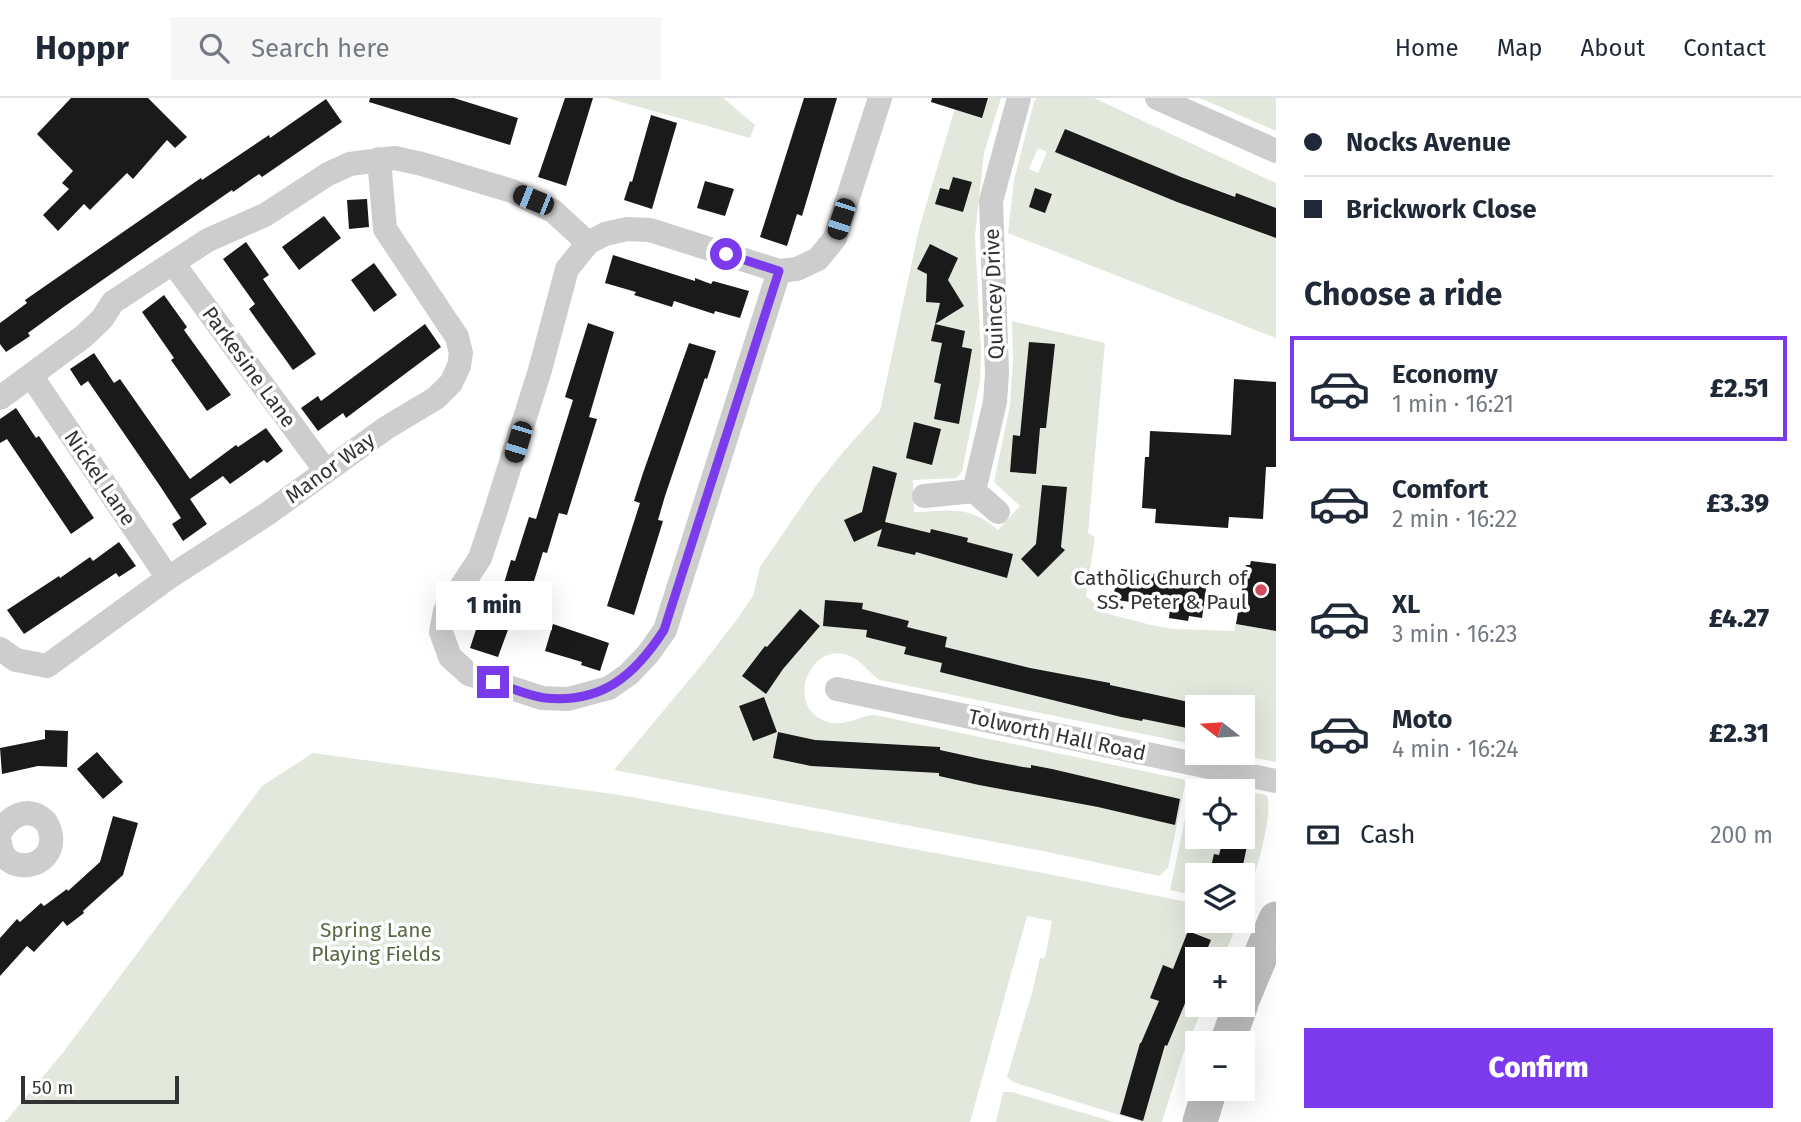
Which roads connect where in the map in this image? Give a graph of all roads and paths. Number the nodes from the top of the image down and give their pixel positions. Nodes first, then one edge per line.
1 (880, 98) edge
2 (1019, 98) edge
3 (1157, 98) edge
4 (1276, 151) edge
5 (379, 159) junction
6 (588, 243) junction
7 (173, 263) junction
8 (779, 271) junction
9 (32, 377) junction
10 (0, 398) edge
11 (325, 470) junction
12 (974, 491) junction
13 (924, 496) dead end
14 (998, 512) dead end
15 (168, 578) junction
16 (0, 649) edge
17 (837, 689) dead end
18 (1276, 781) edge
19 (0, 833) edge
20 (2, 856) edge
21 (1276, 919) edge
22 (1255, 970) edge
23 (1206, 1101) edge
24 (1200, 1122) edge

1 - 8 street
2 - 12 street, Quincey Drive
3 - 4 street
5 - 6 street
5 - 7 street
5 - 11 street, Manor Way
6 - 8 street
6 - 8 street
7 - 9 street
7 - 11 street, Parkesine Lane
9 - 10 street
9 - 15 street, Nickel Lane
11 - 15 street, Manor Way
12 - 13 street
12 - 14 street
15 - 16 street, Manor Way
17 - 18 street, Tolworth Hall Road
19 - 20 street
21 - 22 street
23 - 24 street

